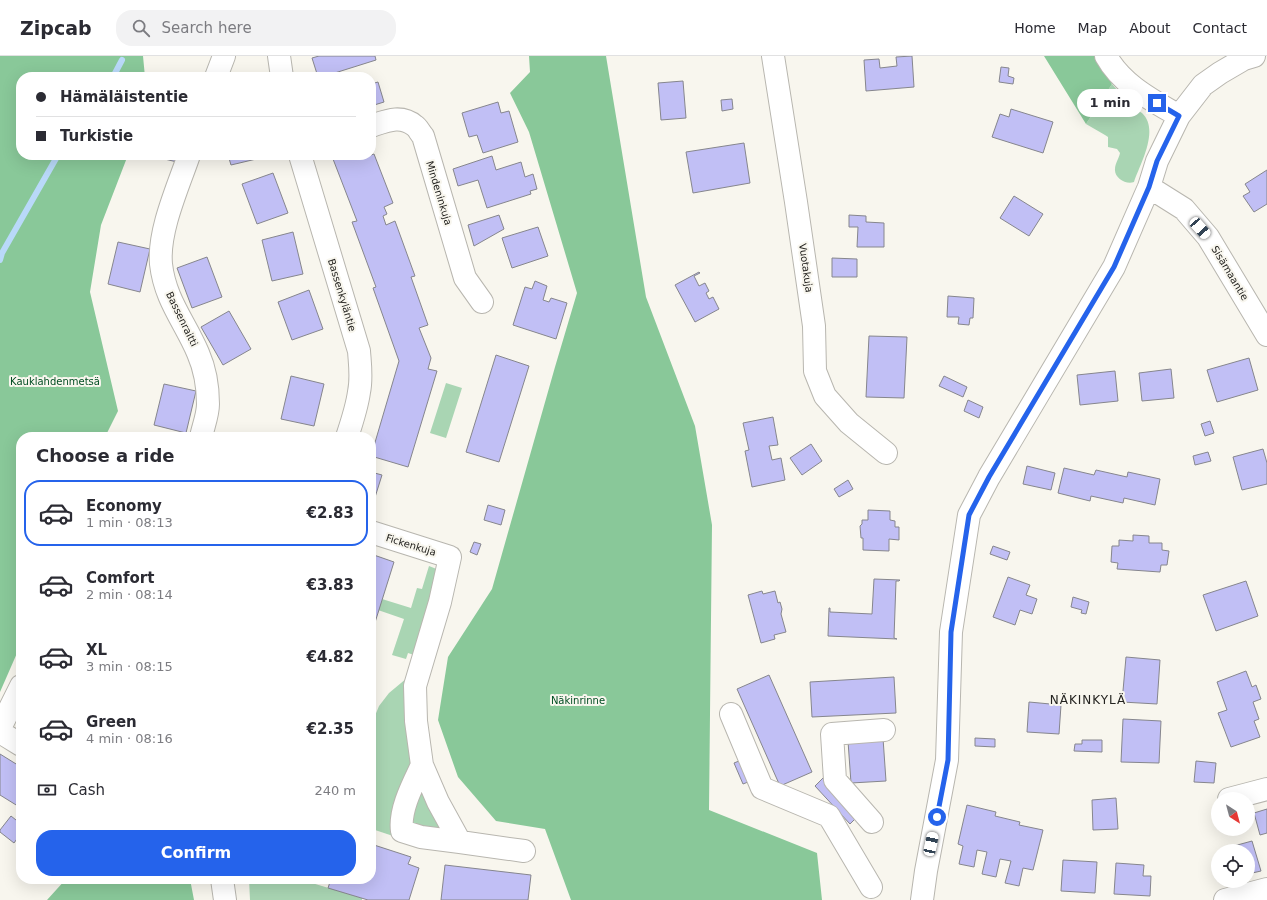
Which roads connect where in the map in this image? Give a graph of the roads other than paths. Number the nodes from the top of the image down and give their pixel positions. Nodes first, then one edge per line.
1 (224, 56) edge
2 (279, 56) edge
3 (773, 56) edge
4 (1106, 56) edge
5 (1254, 56) edge
6 (218, 72) edge
7 (281, 72) edge
8 (1179, 116) junction
9 (376, 124) edge
10 (187, 160) edge
11 (301, 160) edge
12 (1149, 187) junction
13 (482, 302) dead end
14 (1267, 335) edge
15 (202, 432) edge
16 (349, 432) edge
17 (886, 453) dead end
18 (376, 534) edge
19 (16, 696) edge
20 (731, 714) dead end
21 (0, 728) edge
22 (884, 730) dead end
23 (0, 732) edge
24 (16, 742) edge
25 (422, 765) junction
26 (1267, 789) edge
27 (1255, 792) edge
28 (872, 822) dead end
29 (460, 842) junction
30 (524, 851) dead end
31 (222, 884) edge
32 (871, 887) dead end
33 (1267, 889) edge
34 (224, 900) edge
35 (922, 900) edge
36 (1225, 900) edge

1 - 6 street
2 - 7 street
3 - 17 street, Vuotakuja
4 - 8 street
5 - 8 street
8 - 12 street
9 - 13 street, Mindeninkuja
10 - 15 street, Bassenraitti
11 - 16 street, Bassenkyläntie
12 - 14 street, Sisämaantie
12 - 35 street
18 - 25 street, Fickenkuja
19 - 21 street
20 - 32 street
22 - 28 street
23 - 24 street
25 - 29 street
25 - 29 street
26 - 27 street
29 - 30 street
31 - 34 street
33 - 36 street

